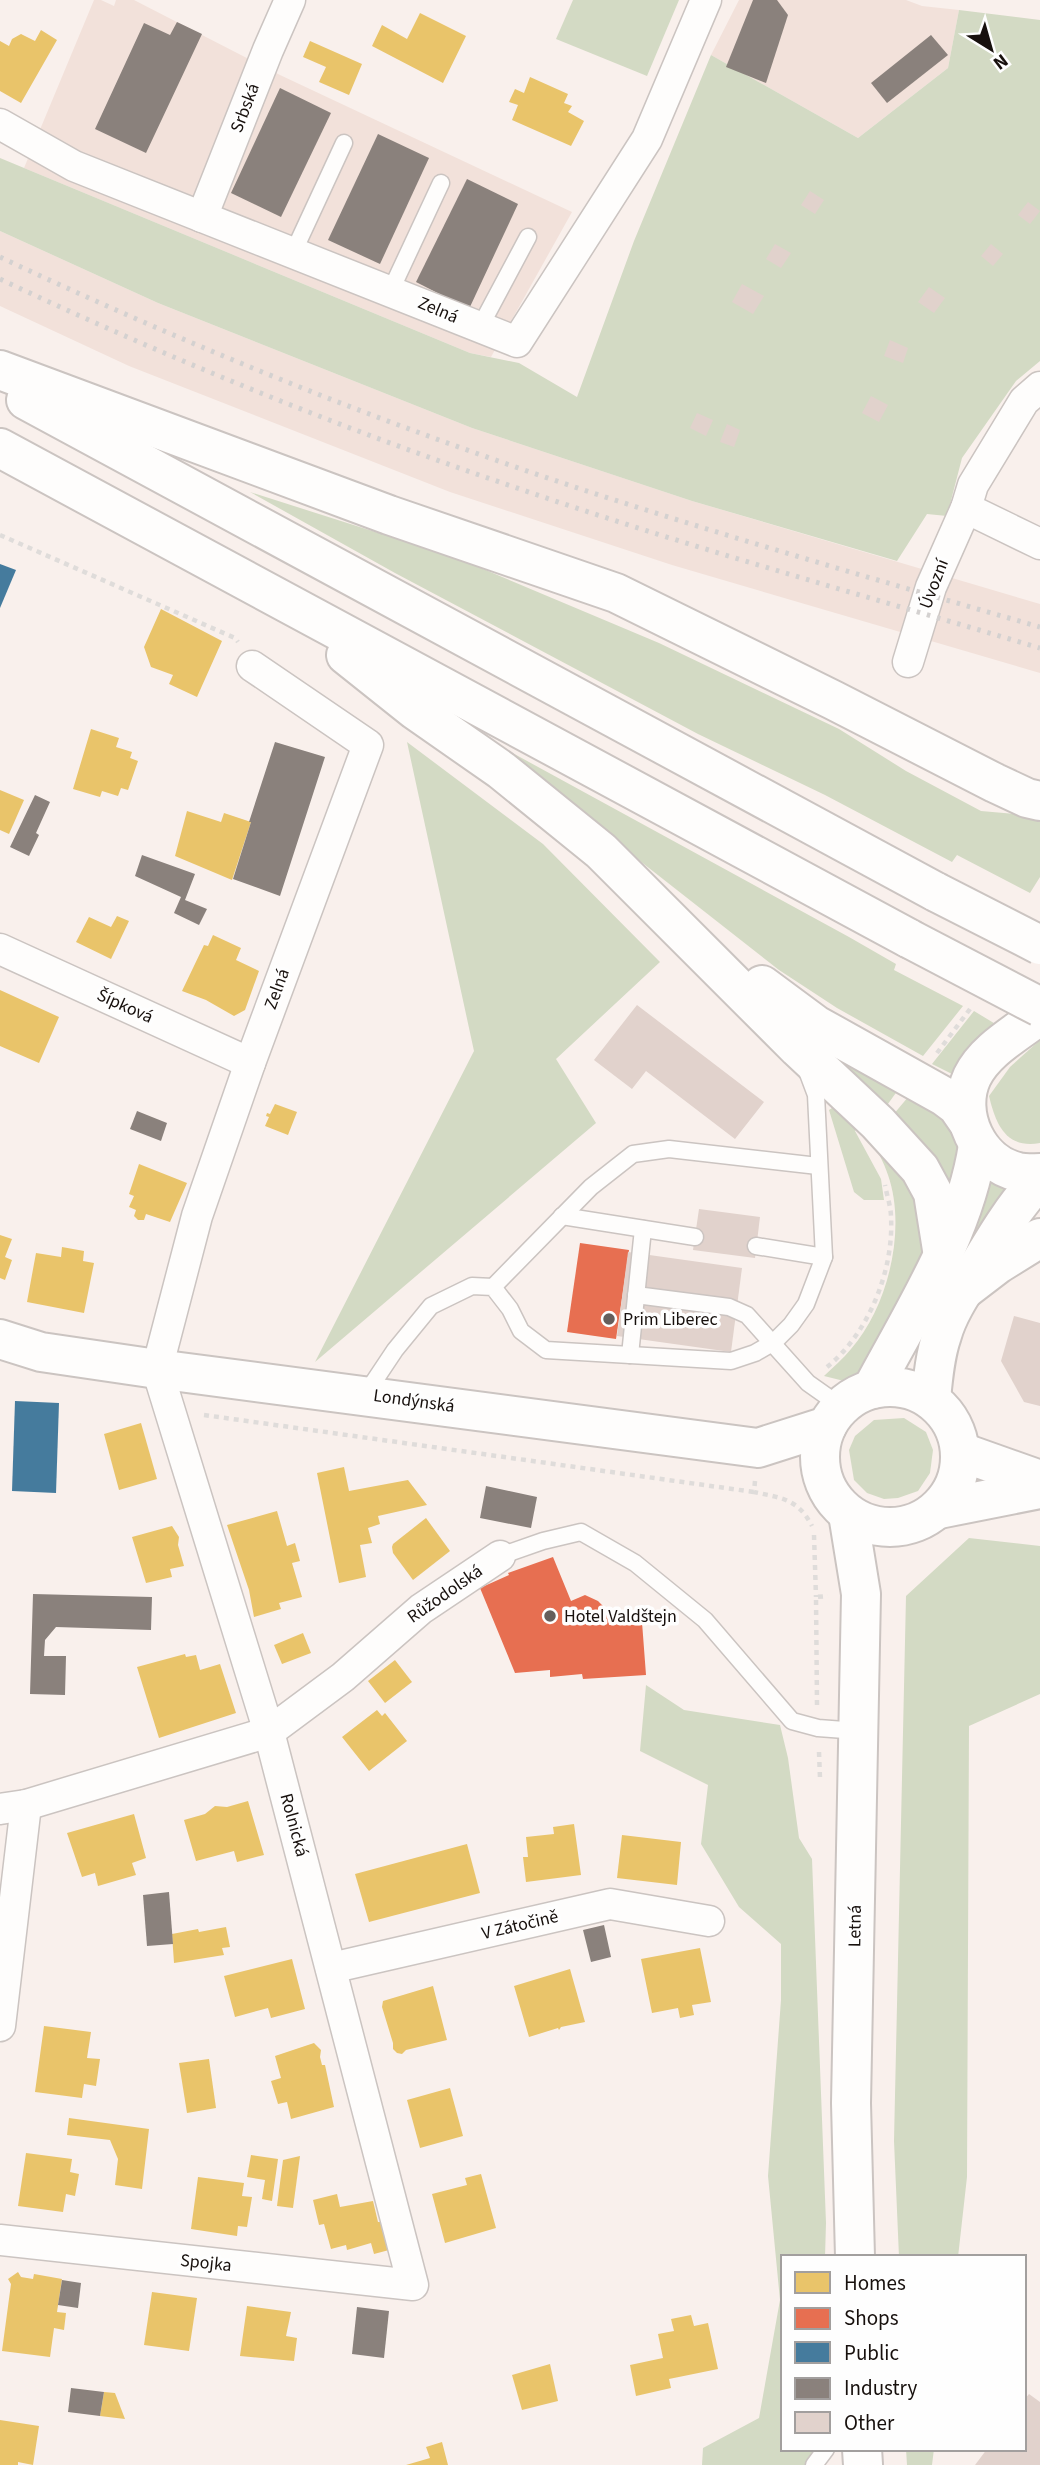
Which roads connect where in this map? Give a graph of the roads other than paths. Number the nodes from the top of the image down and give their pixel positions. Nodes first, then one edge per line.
1 (290, 0) edge
2 (706, 0) edge
3 (0, 124) edge
4 (344, 143) dead end
5 (442, 183) dead end
6 (202, 217) junction
7 (528, 237) dead end
8 (293, 253) junction
9 (391, 290) junction
10 (480, 327) junction
11 (0, 370) edge
12 (0, 386) edge
13 (1040, 387) edge
14 (0, 448) edge
15 (966, 508) junction
16 (1040, 544) edge
17 (271, 595) junction
18 (908, 662) dead end
19 (252, 666) road end
20 (1040, 802) edge
21 (672, 921) junction
22 (1040, 945) edge
23 (0, 950) edge
24 (1040, 1007) edge
25 (1040, 1015) edge
26 (798, 1048) junction
27 (250, 1063) junction
28 (973, 1133) junction
29 (818, 1166) junction
30 (1040, 1173) edge
31 (1040, 1179) edge
32 (562, 1216) junction
33 (643, 1229) junction
34 (695, 1237) dead end
35 (1040, 1238) edge
36 (756, 1246) dead end
37 (943, 1256) junction
38 (824, 1257) junction
39 (494, 1287) junction
40 (964, 1290) junction
41 (636, 1295) junction
42 (0, 1339) edge
43 (774, 1342) junction
44 (630, 1355) junction
45 (157, 1369) junction
46 (365, 1395) junction
47 (931, 1399) junction
48 (847, 1407) junction
49 (758, 1448) junction
50 (961, 1452) junction
51 (1040, 1480) edge
52 (825, 1483) junction
53 (1040, 1489) edge
54 (939, 1508) junction
55 (848, 1514) junction
56 (905, 1527) junction
57 (499, 1556) joint
58 (861, 1594) junction
59 (858, 1731) junction
60 (269, 1732) junction
61 (13, 1807) edge
62 (709, 1921) dead end
63 (331, 1968) junction
64 (0, 2025) edge
65 (0, 2240) edge
66 (855, 2255) edge
67 (413, 2285) joint

1 - 6 street, Srbská
2 - 10 street, Zelná
3 - 6 street, Zelná
4 - 8 lane
5 - 9 lane
6 - 8 street, Zelná
7 - 10 lane
8 - 9 street, Zelná
9 - 10 street, Zelná
11 - 20 main road
12 - 22 main road, bridge
13 - 15 street, Úvozní
14 - 17 main road
15 - 16 street
15 - 18 street, Úvozní
17 - 21 main road
17 - 24 main road, bridge
19 - 27 street, Zelná
21 - 26 main road
21 - 28 main road
23 - 27 street, Šípková
25 - 28 main road
26 - 29 lane
26 - 37 main road
27 - 45 street, Zelná
28 - 30 main road
28 - 37 main road
29 - 32 lane
29 - 38 lane
31 - 40 main road
32 - 33 lane
32 - 39 lane
33 - 34 lane
33 - 41 lane
35 - 40 main road
36 - 38 lane
37 - 48 main road
38 - 43 lane
39 - 44 lane
39 - 46 lane
40 - 47 main road
41 - 43 lane
41 - 44 lane
42 - 45 main road, Londýnská
43 - 44 lane
43 - 48 lane
45 - 46 main road, Londýnská
45 - 60 street, Rolnická
46 - 49 main road, Londýnská
47 - 48 main road, Londýnská
47 - 50 main road
48 - 49 main road, Londýnská
48 - 52 main road
49 - 52 main road
50 - 51 main road
50 - 54 main road
52 - 55 main road
53 - 54 main road
54 - 56 main road
55 - 56 main road
55 - 58 main road, Letná
56 - 58 main road
57 - 59 lane, Růžodolská
57 - 60 street, Růžodolská
58 - 59 main road, Letná
59 - 66 main road, Letná
60 - 61 street, Růžodolská
60 - 63 street, Rolnická
61 - 64 street
62 - 63 street, V Zátočině
63 - 67 street, Rolnická
65 - 67 street, Spojka

